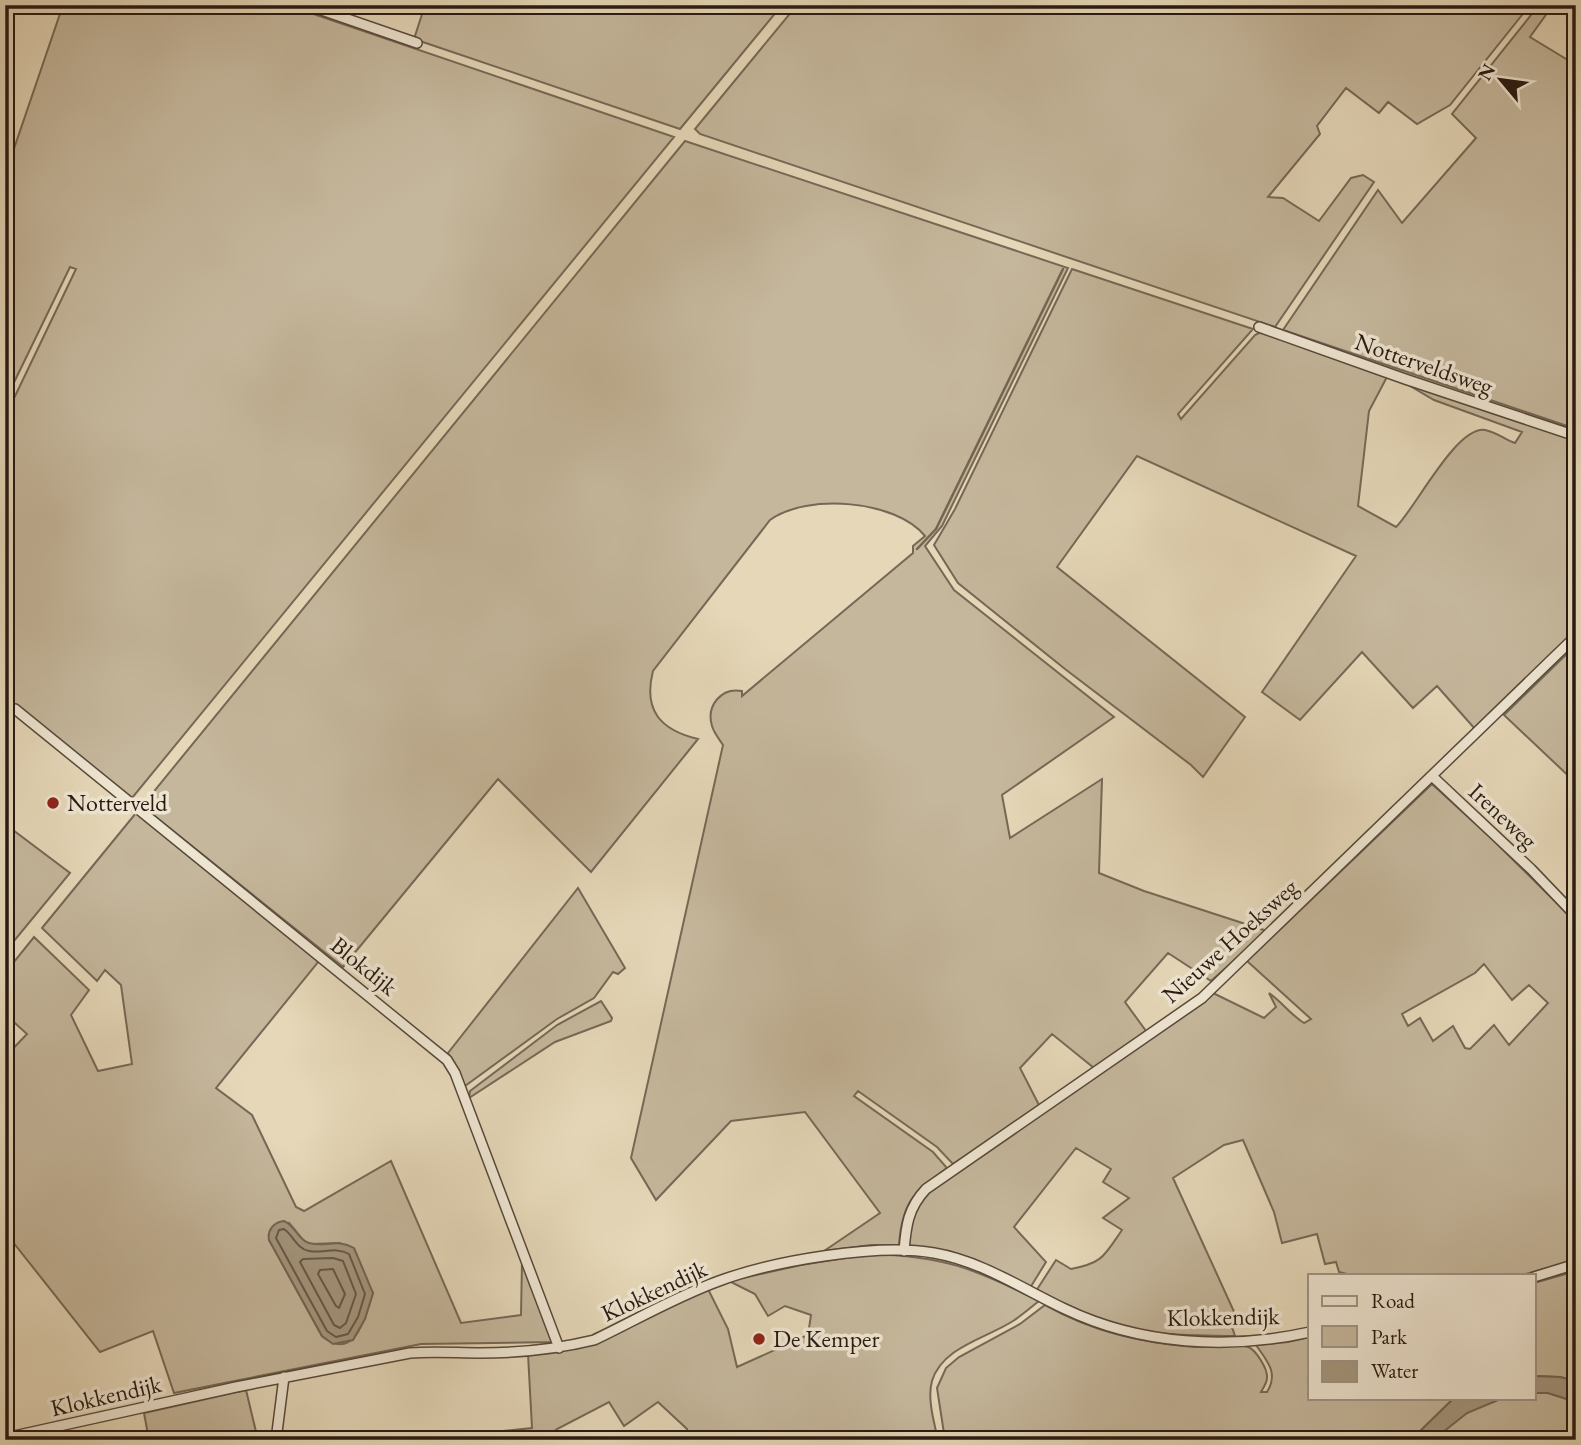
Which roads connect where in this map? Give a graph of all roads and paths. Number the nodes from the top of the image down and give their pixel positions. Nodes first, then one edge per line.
1 (307, 5) edge
2 (417, 43) dead end
3 (1259, 327) dead end
4 (1576, 436) edge
5 (1576, 636) edge
6 (15, 709) dead end
7 (1432, 776) junction
8 (1576, 916) edge
9 (904, 1251) junction
10 (1576, 1264) edge
11 (1536, 1276) edge
12 (1308, 1332) edge
13 (559, 1348) junction
14 (284, 1377) junction
15 (5, 1438) edge
16 (276, 1440) edge

1 - 2 street
3 - 4 street, Notterveldsweg
5 - 7 street, Nieuwe Hoeksweg
6 - 13 street, Blokdijk
7 - 8 street, Ireneweg
7 - 9 street, Nieuwe Hoeksweg
9 - 12 street, Klokkendijk
9 - 13 street, Klokkendijk
10 - 11 street
13 - 14 street, Klokkendijk
14 - 15 street, Klokkendijk
14 - 16 street

